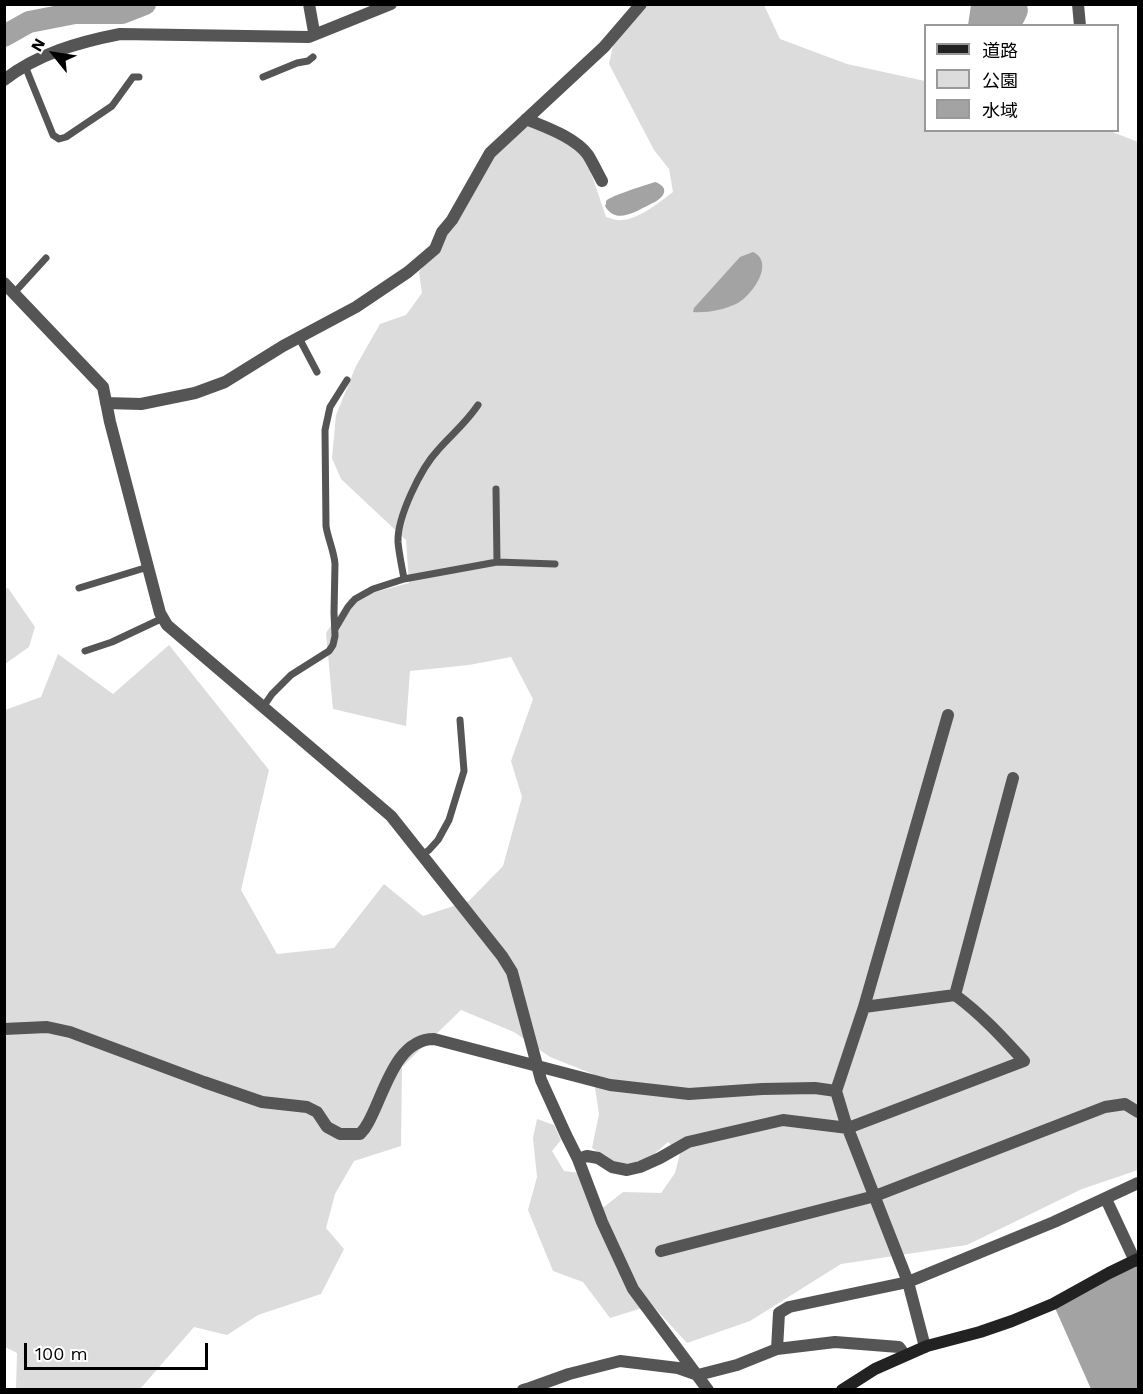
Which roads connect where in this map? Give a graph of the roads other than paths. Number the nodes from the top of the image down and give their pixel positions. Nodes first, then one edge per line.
1 (309, 4) edge
2 (391, 4) edge
3 (640, 4) edge
4 (1078, 4) edge
5 (1080, 24) edge
6 (314, 32) dead end
7 (313, 57) dead end
8 (25, 66) junction
9 (139, 76) dead end
10 (263, 77) dead end
11 (4, 80) edge
12 (526, 119) junction
13 (602, 181) dead end
14 (46, 258) dead end
15 (4, 283) edge
16 (14, 293) junction
17 (299, 338) junction
18 (317, 372) dead end
19 (346, 380) dead end
20 (106, 403) junction
21 (478, 405) dead end
22 (496, 489) dead end
23 (497, 562) junction
24 (555, 564) dead end
25 (148, 567) junction
26 (404, 579) junction
27 (79, 588) dead end
28 (163, 618) junction
29 (334, 630) junction
30 (85, 651) dead end
31 (263, 707) junction
32 (948, 715) dead end
33 (460, 720) dead end
34 (1013, 778) dead end
35 (422, 855) junction
36 (954, 995) junction
37 (864, 1007) junction
38 (4, 1029) edge
39 (537, 1066) junction
40 (836, 1091) junction
41 (1138, 1112) edge
42 (848, 1128) junction
43 (578, 1159) junction
44 (1138, 1183) edge
45 (874, 1196) junction
46 (1106, 1199) junction
47 (661, 1251) dead end
48 (1137, 1260) edge
49 (908, 1282) junction
50 (925, 1347) junction
51 (777, 1349) junction
52 (905, 1355) junction
53 (698, 1375) junction
54 (523, 1389) edge
55 (708, 1389) edge
56 (842, 1389) edge

1 - 6 street
2 - 8 street
3 - 12 street
4 - 5 street
7 - 10 lane
8 - 9 lane
8 - 11 street
12 - 13 street
12 - 17 street
14 - 16 lane
15 - 16 street
16 - 20 street
17 - 18 lane
17 - 20 street
19 - 29 lane
20 - 25 street
21 - 26 lane
22 - 23 lane
23 - 24 lane
23 - 26 lane
25 - 27 lane
25 - 28 street
26 - 29 lane
28 - 30 lane
28 - 31 street
29 - 31 lane
31 - 35 street
32 - 37 street
33 - 35 lane
34 - 36 street
35 - 39 street
36 - 37 street
36 - 42 street
37 - 40 street
38 - 39 street
39 - 40 street
39 - 43 street
40 - 42 street
41 - 45 street
42 - 43 street
42 - 45 street
43 - 53 street
44 - 46 street
45 - 47 street
45 - 49 street
46 - 48 street
46 - 49 street
48 - 50 street
49 - 50 street
49 - 51 street
50 - 52 street
51 - 52 street
51 - 53 street
52 - 56 street
53 - 54 street
53 - 55 street

